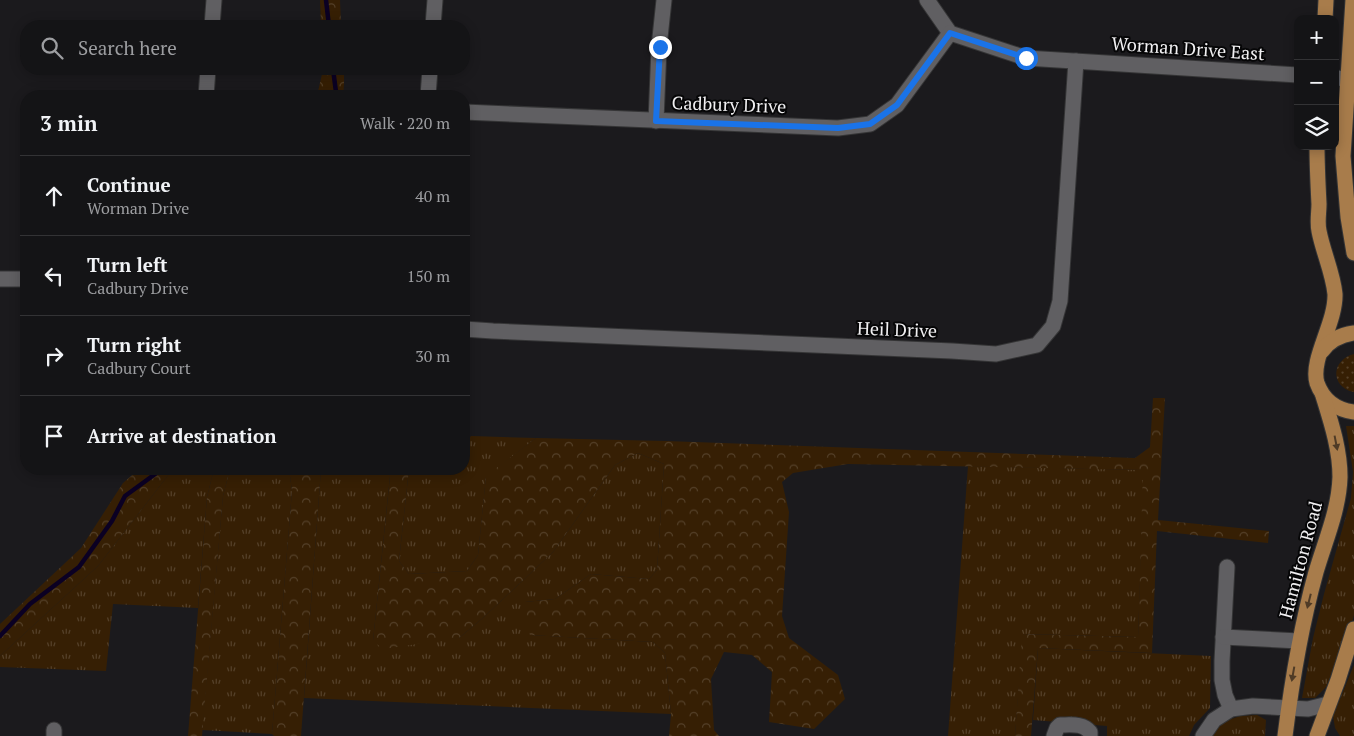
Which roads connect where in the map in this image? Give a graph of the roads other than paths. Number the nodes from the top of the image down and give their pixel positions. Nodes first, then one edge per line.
1 (214, 0) edge
2 (436, 0) edge
3 (664, 0) edge
4 (927, 0) edge
5 (1326, 0) edge
6 (1353, 0) edge
7 (1325, 15) edge
8 (212, 20) edge
9 (434, 20) edge
10 (950, 33) junction
11 (1076, 61) junction
12 (208, 75) edge
13 (430, 75) edge
14 (1294, 75) edge
15 (1342, 78) edge
16 (206, 90) edge
17 (428, 90) edge
18 (470, 112) edge
19 (656, 121) junction
20 (1317, 150) edge
21 (1319, 203) junction
22 (1354, 253) edge
23 (0, 279) edge
24 (20, 279) edge
25 (470, 329) edge
26 (1354, 333) edge
27 (1337, 337) junction
28 (1319, 357) junction
29 (1323, 396) junction
30 (1354, 412) edge
31 (1227, 566) dead end
32 (1354, 629) edge
33 (1223, 637) junction
34 (1299, 641) junction
35 (1354, 651) edge
36 (1334, 688) junction
37 (1328, 704) junction
38 (1289, 707) junction
39 (1231, 709) junction
40 (1054, 736) edge
41 (1090, 736) edge
42 (1204, 736) edge
43 (1285, 736) edge
44 (1317, 736) edge

1 - 8 street
2 - 9 street
3 - 19 street
4 - 10 street
5 - 7 main road
6 - 15 main road
10 - 11 street, Worman Drive East
10 - 19 street, Cadbury Drive
11 - 14 street, Worman Drive East
11 - 25 street, Heil Drive
12 - 16 street
13 - 17 street
15 - 22 main road
18 - 19 street, Cadbury Drive
20 - 21 main road
21 - 27 main road
21 - 28 main road, Hamilton Road
23 - 24 street
26 - 27 main road
27 - 28 main road
28 - 29 main road, Hamilton Road
29 - 30 main road
29 -> 34 main road, Hamilton Road
31 - 33 street
32 - 36 main road
33 - 34 street
33 - 39 street
34 -> 38 main road, Hamilton Road
35 - 36 main road
36 - 37 main road
37 - 38 street
37 - 44 main road
38 - 39 street
38 - 43 main road, Hamilton Road
39 - 42 street
40 - 41 street

